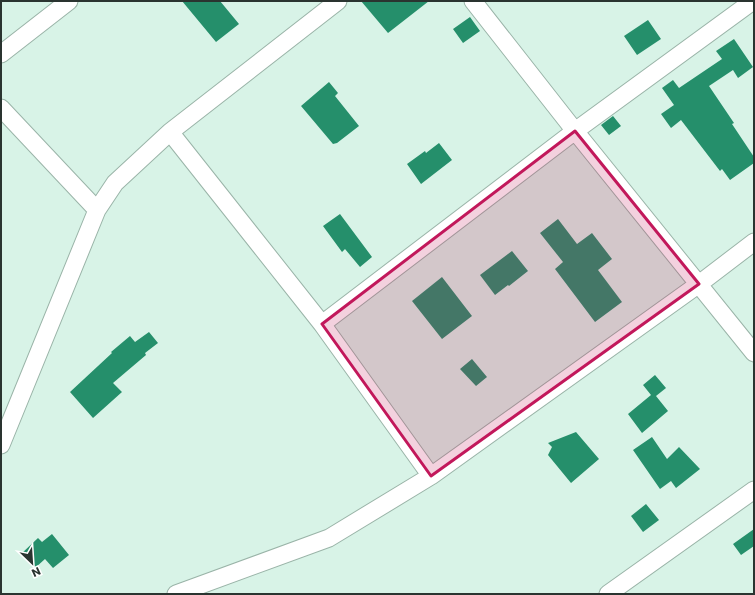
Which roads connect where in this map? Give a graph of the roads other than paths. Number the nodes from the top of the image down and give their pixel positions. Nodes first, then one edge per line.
1 (69, 1) edge
2 (338, 1) edge
3 (473, 1) edge
4 (753, 1) edge
5 (1, 54) edge
6 (1, 108) edge
7 (575, 131) junction
8 (170, 132) junction
9 (97, 210) junction
10 (754, 242) edge
11 (699, 284) junction
12 (322, 324) junction
13 (754, 353) edge
14 (1, 444) edge
15 (431, 476) junction
16 (754, 490) edge
17 (176, 594) edge
18 (608, 594) edge

1 - 5 street
2 - 8 street
3 - 7 street
4 - 7 street
6 - 9 street
7 - 11 street
7 - 12 street
8 - 9 street
8 - 12 street
9 - 14 street
10 - 11 street
11 - 13 street
11 - 15 street
12 - 15 street
15 - 17 street
16 - 18 street

